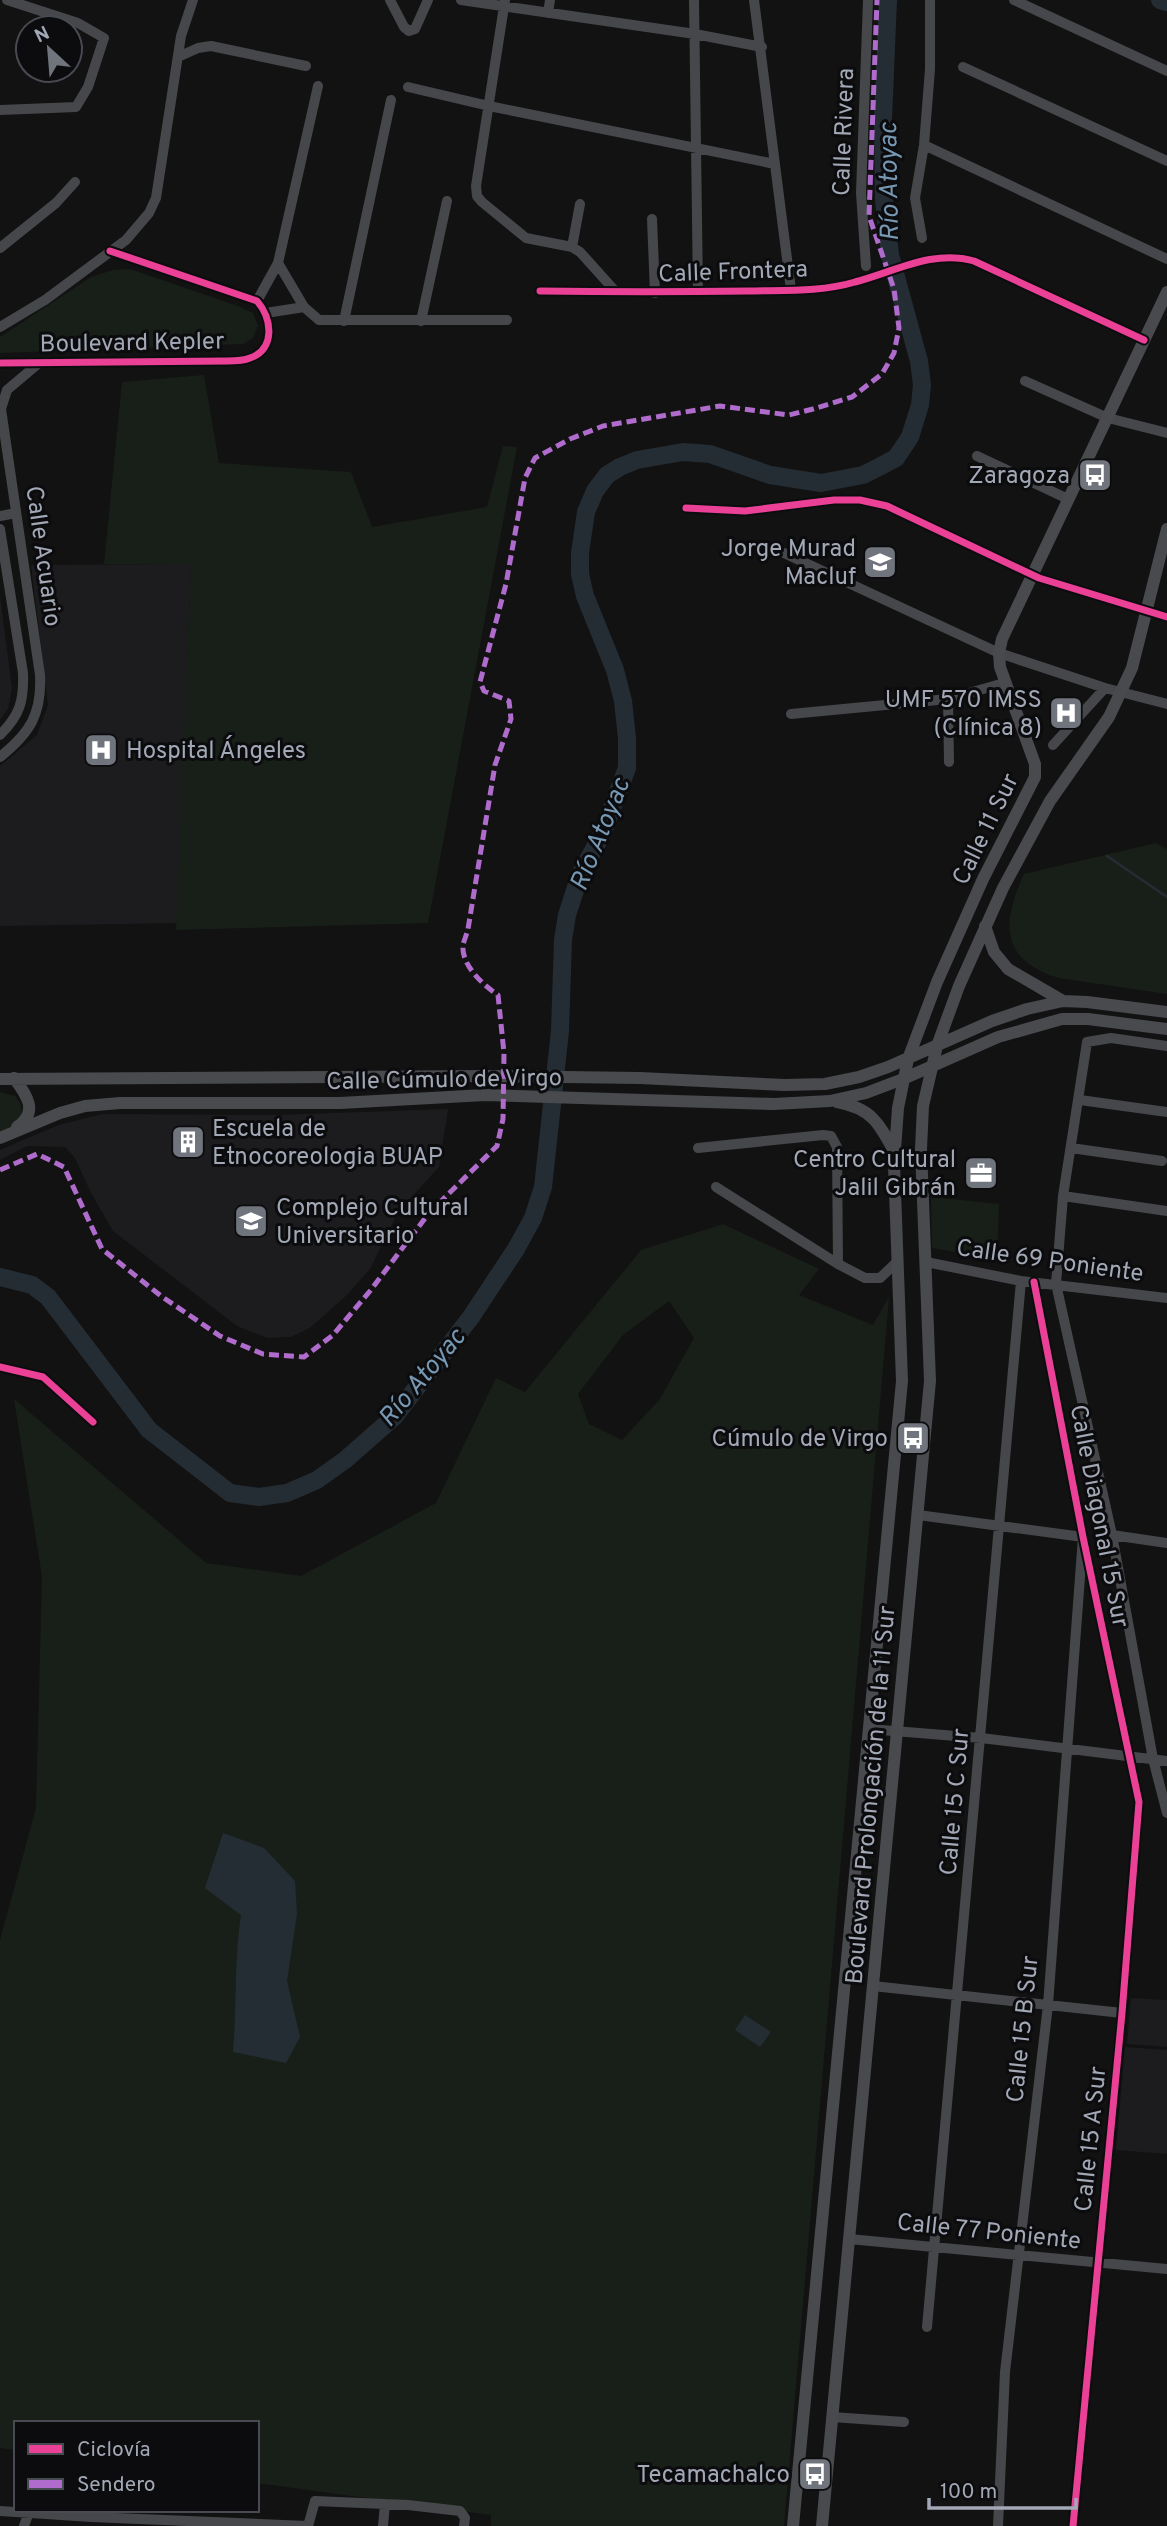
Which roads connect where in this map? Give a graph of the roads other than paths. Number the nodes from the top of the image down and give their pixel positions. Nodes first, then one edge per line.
1 (7, 0) edge
2 (193, 0) edge
3 (390, 0) edge
4 (428, 0) edge
5 (461, 0) edge
6 (550, 0) edge
7 (694, 0) edge
8 (754, 0) edge
9 (869, 0) edge
10 (930, 0) edge
11 (1014, 0) edge
12 (505, 4) edge
13 (548, 13) junction
14 (695, 34) junction
15 (762, 47) junction
16 (178, 57) junction
17 (306, 66) dead end
18 (963, 67) dead end
19 (1167, 71) edge
20 (318, 86) dead end
21 (408, 87) dead end
22 (391, 100) dead end
23 (489, 106) junction
24 (0, 110) edge
25 (923, 145) junction
26 (697, 148) junction
27 (1167, 161) edge
28 (775, 164) junction
29 (75, 182) dead end
30 (447, 201) dead end
31 (580, 204) dead end
32 (652, 219) dead end
33 (922, 238) dead end
34 (572, 247) junction
35 (0, 248) edge
36 (110, 251) junction
37 (1167, 259) edge
38 (278, 263) junction
39 (866, 266) dead end
40 (791, 290) junction
41 (540, 291) dead end
42 (616, 292) junction
43 (698, 292) junction
44 (1167, 292) edge
45 (655, 293) junction
46 (257, 301) junction
47 (304, 307) junction
48 (266, 313) junction
49 (507, 320) dead end
50 (344, 321) junction
51 (421, 321) junction
52 (0, 327) edge
53 (1144, 340) junction
54 (0, 363) edge
55 (39, 363) junction
56 (1025, 381) dead end
57 (1108, 418) junction
58 (1167, 433) edge
59 (977, 456) dead end
60 (1068, 499) junction
61 (686, 508) dead end
62 (16, 513) junction
63 (0, 516) edge
64 (0, 529) edge
65 (1167, 529) edge
66 (784, 553) dead end
67 (1033, 575) junction
68 (1146, 612) junction
69 (1167, 617) edge
70 (1003, 655) junction
71 (1004, 683) junction
72 (1105, 688) junction
73 (1122, 692) junction
74 (948, 699) junction
75 (1167, 704) edge
76 (791, 714) dead end
77 (0, 736) edge
78 (1053, 745) dead end
79 (0, 757) edge
80 (949, 762) dead end
81 (985, 926) junction
82 (937, 982) junction
83 (959, 986) junction
84 (1063, 1001) junction
85 (1167, 1012) edge
86 (1167, 1029) edge
87 (937, 1046) junction
88 (1167, 1046) edge
89 (908, 1059) junction
90 (932, 1067) junction
91 (14, 1078) junction
92 (211, 1078) junction
93 (0, 1079) edge
94 (903, 1079) junction
95 (1080, 1100) junction
96 (830, 1101) junction
97 (171, 1102) junction
98 (1167, 1112) edge
99 (1, 1138) edge
100 (698, 1148) dead end
101 (1071, 1148) junction
102 (894, 1152) junction
103 (1162, 1161) dead end
104 (716, 1187) dead end
105 (1063, 1196) junction
106 (1167, 1211) edge
107 (898, 1261) junction
108 (926, 1262) junction
109 (838, 1264) junction
110 (1021, 1280) junction
111 (1034, 1282) junction
112 (1056, 1284) junction
113 (1167, 1298) edge
114 (918, 1515) junction
115 (1000, 1524) junction
116 (1112, 1535) junction
117 (1083, 1536) junction
118 (1167, 1543) edge
119 (869, 1729) junction
120 (897, 1730) junction
121 (981, 1738) junction
122 (1066, 1748) junction
123 (1130, 1756) junction
124 (1153, 1759) junction
125 (1167, 1760) edge
126 (1167, 1813) edge
127 (873, 1986) junction
128 (957, 1995) junction
129 (1048, 2005) junction
130 (1122, 2012) junction
131 (849, 2239) junction
132 (935, 2247) junction
133 (1017, 2256) junction
134 (1097, 2263) junction
135 (1167, 2269) edge
136 (927, 2327) dead end
137 (832, 2417) junction
138 (904, 2422) dead end
139 (385, 2504) junction
140 (29, 2512) edge
141 (89, 2522) edge
142 (464, 2522) edge
143 (165, 2523) edge
144 (236, 2524) edge
145 (24, 2526) edge
146 (307, 2526) edge
147 (383, 2526) edge
148 (793, 2526) edge
149 (822, 2526) edge
150 (998, 2526) edge
151 (1073, 2526) edge

1 - 24 street
2 - 16 street
3 - 4 street
5 - 12 street
6 - 13 street
7 - 14 street
8 - 15 street
9 - 39 street, Calle Rivera
10 - 25 street
11 - 19 street
12 - 13 street
12 - 23 street
13 - 14 street
14 - 15 street
14 - 26 street
15 - 28 street
16 - 17 street
16 - 36 street
18 - 27 street
20 - 38 street
21 - 23 street
22 - 50 street
23 - 26 street
23 - 34 street
25 - 33 street
25 - 37 street
26 - 28 street
26 - 43 street
28 - 40 street
29 - 35 street
30 - 51 street
31 - 34 street
32 - 45 street
34 - 42 street
36 - 46 street, Boulevard Kepler
36 - 52 street, Boulevard Kepler
38 - 46 street
38 - 47 street
40 - 43 street, Calle Frontera
40 - 53 street, Calle Frontera
41 - 42 street, Calle Frontera
42 - 45 street, Calle Frontera
43 - 45 street, Calle Frontera
44 - 53 main road, Calle 11 Sur
46 - 48 street
47 - 48 street
47 - 50 street
48 - 55 street, Boulevard Kepler
49 - 51 street
50 - 51 street
53 - 57 main road, Calle 11 Sur
54 - 55 street, Boulevard Kepler
55 - 62 street, Calle Acuario
56 - 57 street
57 - 58 street
57 - 60 main road, Calle 11 Sur
59 - 60 street
60 - 67 main road, Calle 11 Sur
61 - 67 street
62 - 63 street
62 - 79 street, Calle Acuario
64 - 77 street, Calle Acuario
65 - 68 main road, Calle 11 Sur
66 - 70 street
67 - 68 street
67 - 70 main road, Calle 11 Sur
68 - 69 street
68 - 73 main road, Calle 11 Sur
70 - 71 main road, Calle 11 Sur
70 - 72 street
71 - 74 street
71 - 82 main road, Calle 11 Sur
72 - 73 street
72 - 78 street
73 - 75 street
73 - 81 main road, Calle 11 Sur
74 - 76 street
74 - 80 street
81 - 83 main road, Calle 11 Sur
81 - 84 main road
82 - 83 main road
82 - 89 main road, Calle 11 Sur
83 - 87 main road, Calle 11 Sur
84 - 85 main road
84 - 87 main road, Calle Cúmulo de Virgo
86 - 90 main road, Calle Cúmulo de Virgo
87 - 89 main road, Calle Cúmulo de Virgo
87 - 90 main road, Calle 11 Sur
88 - 95 street, Calle Diagonal 15 Sur
89 - 92 main road, Calle Cúmulo de Virgo
89 - 94 main road, Calle 11 Sur
90 - 94 main road, Calle Cúmulo de Virgo
90 - 108 main road, Boulevard Prolongación de la 11 Sur
91 - 92 main road, Calle Cúmulo de Virgo
91 - 93 main road, Calle Cúmulo de Virgo
91 - 99 main road
92 - 97 main road
94 - 96 main road, Calle Cúmulo de Virgo
94 - 102 main road, Boulevard Prolongación de la 11 Sur
95 - 98 street
95 - 101 street, Calle Diagonal 15 Sur
96 - 97 main road, Calle Cúmulo de Virgo
96 - 102 main road
97 - 99 main road, Calle Cúmulo de Virgo
100 - 109 street
101 - 103 street
101 - 105 street, Calle Diagonal 15 Sur
102 - 107 main road, Boulevard Prolongación de la 11 Sur
104 - 109 street
105 - 106 street
105 - 112 street, Calle Diagonal 15 Sur
107 - 109 street
107 - 119 main road, Boulevard Prolongación de la 11 Sur
108 - 110 street, Calle 69 Poniente
108 - 114 main road, Boulevard Prolongación de la 11 Sur
110 - 111 street, Calle 69 Poniente
110 - 115 street, Calle 15 C Sur
111 - 112 street, Calle 69 Poniente
111 - 117 street, Calle Diagonal 15 Sur
112 - 113 street, Calle 69 Poniente
112 - 116 street, Calle Diagonal 15 Sur
114 - 115 street
114 - 120 main road, Boulevard Prolongación de la 11 Sur
115 - 117 street
115 - 121 street, Calle 15 C Sur
116 - 118 street
116 - 124 street, Calle Diagonal 15 Sur
117 - 122 street, Calle 15 B Sur
117 - 123 street, Calle Diagonal 15 Sur
119 - 120 street
119 - 148 main road, Boulevard Prolongación de la 11 Sur
120 - 121 street
120 - 127 main road, Boulevard Prolongación de la 11 Sur
121 - 122 street
121 - 128 street, Calle 15 C Sur
122 - 123 street
122 - 129 street, Calle 15 B Sur
123 - 124 street
123 - 130 street, Calle 15 A Sur
124 - 125 street
124 - 126 street, Calle Diagonal 15 Sur
127 - 128 street
127 - 131 main road, Boulevard Prolongación de la 11 Sur
128 - 129 street
128 - 132 street, Calle 15 C Sur
129 - 130 street
129 - 133 street, Calle 15 B Sur
130 - 134 street, Calle 15 A Sur
131 - 132 street, Calle 77 Poniente
131 - 137 main road, Boulevard Prolongación de la 11 Sur
132 - 133 street, Calle 77 Poniente
132 - 136 street, Calle 15 C Sur
133 - 134 street, Calle 77 Poniente
133 - 150 street, Calle 15 B Sur
134 - 135 street, Calle 77 Poniente
134 - 151 street, Calle 15 A Sur
137 - 138 street
137 - 149 main road, Boulevard Prolongación de la 11 Sur
139 - 142 street
139 - 146 street
139 - 147 street
140 - 141 street
140 - 145 street
141 - 143 street
143 - 144 street
144 - 146 street

